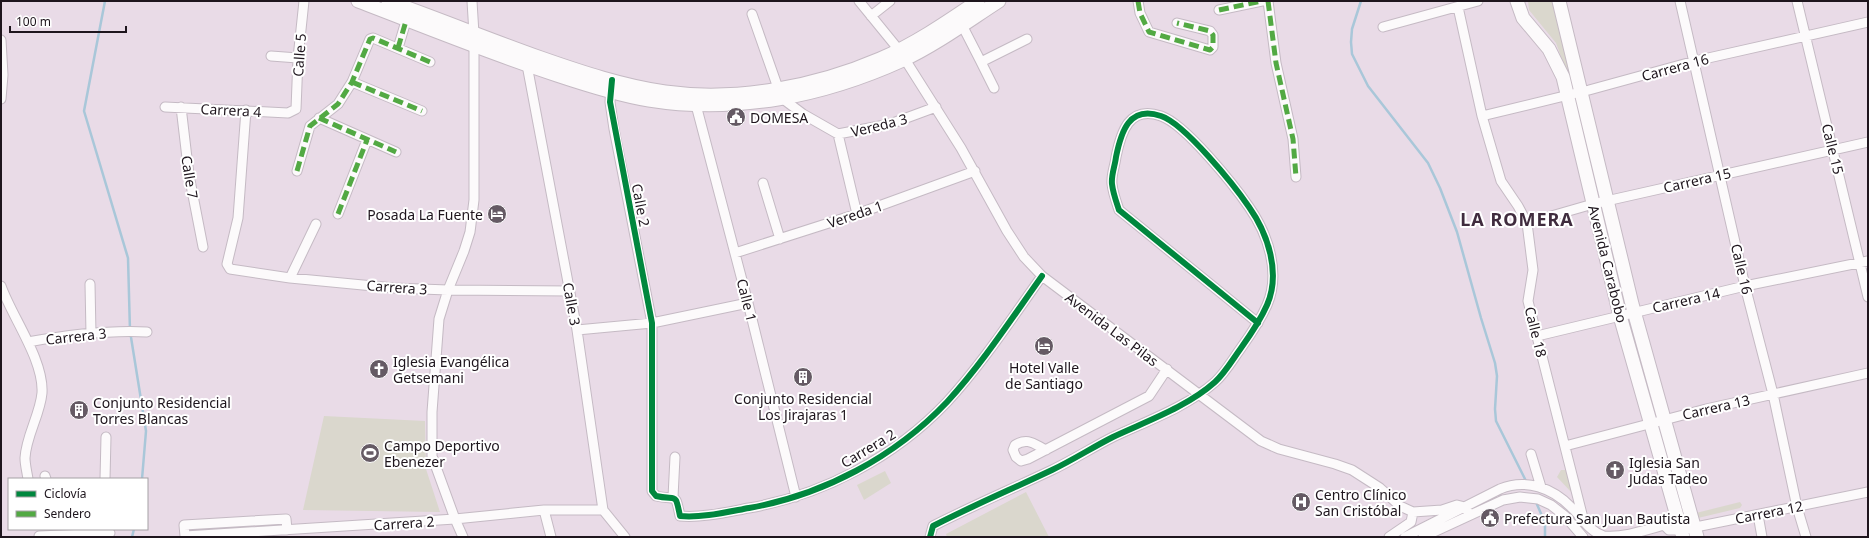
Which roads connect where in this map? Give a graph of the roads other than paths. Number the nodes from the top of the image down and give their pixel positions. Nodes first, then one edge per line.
1 (304, 1) edge
2 (358, 1) edge
3 (388, 1) edge
4 (472, 1) edge
5 (859, 1) edge
6 (890, 1) edge
7 (978, 1) edge
8 (999, 1) edge
9 (1138, 1) edge
10 (1262, 1) edge
11 (1268, 1) edge
12 (1478, 1) edge
13 (1517, 1) edge
14 (1559, 1) edge
15 (1680, 1) edge
16 (1797, 1) edge
17 (1458, 6) junction
18 (1219, 10) dead end
19 (752, 14) dead end
20 (871, 16) junction
21 (406, 20) junction
22 (1868, 22) edge
23 (1177, 23) dead end
24 (962, 25) junction
25 (1383, 27) dead end
26 (1805, 35) junction
27 (1028, 39) dead end
28 (1, 40) edge
29 (474, 40) junction
30 (398, 48) junction
31 (901, 55) junction
32 (271, 56) dead end
33 (298, 58) junction
34 (1695, 61) junction
35 (430, 62) dead end
36 (981, 62) junction
37 (527, 65) junction
38 (352, 82) junction
39 (611, 85) junction
40 (994, 88) dead end
41 (1581, 91) junction
42 (780, 94) junction
43 (1567, 95) junction
44 (1, 99) edge
45 (696, 105) junction
46 (165, 106) dead end
47 (181, 107) junction
48 (936, 107) junction
49 (296, 109) joint
50 (246, 110) junction
51 (422, 111) dead end
52 (1482, 116) junction
53 (318, 118) junction
54 (838, 134) junction
55 (366, 140) junction
56 (1868, 142) edge
57 (1833, 150) junction
58 (396, 152) dead end
59 (297, 171) dead end
60 (975, 171) junction
61 (1720, 175) junction
62 (1296, 177) dead end
63 (763, 184) dead end
64 (1600, 203) junction
65 (338, 214) dead end
66 (858, 214) junction
67 (1527, 223) junction
68 (316, 224) dead end
69 (780, 239) junction
70 (203, 247) dead end
71 (735, 253) junction
72 (1864, 262) edge
73 (1042, 276) junction
74 (290, 278) junction
75 (90, 284) dead end
76 (1, 286) edge
77 (1745, 286) junction
78 (448, 290) junction
79 (570, 291) junction
80 (1868, 297) edge
81 (748, 303) junction
82 (1635, 313) junction
83 (1620, 316) junction
84 (1258, 322) junction
85 (652, 323) junction
86 (577, 330) junction
87 (147, 332) dead end
88 (91, 334) junction
89 (1537, 336) junction
90 (28, 342) junction
91 (1166, 369) junction
92 (1868, 373) edge
93 (1200, 394) junction
94 (1773, 394) junction
95 (1665, 419) junction
96 (1651, 422) junction
97 (106, 437) dead end
98 (1565, 446) junction
99 (1046, 450) dead end
100 (1531, 454) dead end
101 (675, 457) dead end
102 (28, 478) edge
103 (105, 478) edge
104 (1537, 486) junction
105 (1868, 492) edge
106 (673, 497) junction
107 (796, 497) junction
108 (1797, 507) junction
109 (544, 510) junction
110 (603, 510) junction
111 (1468, 511) junction
112 (1413, 512) junction
113 (1758, 515) junction
114 (455, 519) junction
115 (1584, 522) junction
116 (1696, 532) edge
117 (110, 533) dead end
118 (309, 533) edge
119 (39, 534) edge
120 (1675, 534) edge
121 (185, 536) edge
122 (463, 537) edge
123 (551, 537) edge
124 (625, 537) edge
125 (930, 537) edge
126 (1389, 537) edge
127 (1405, 537) edge
128 (1423, 537) edge
129 (1583, 537) edge
130 (1762, 537) edge
131 (1806, 537) edge

1 - 33 street, Calle 5
2 - 21 street
3 - 29 street
4 - 29 street
5 - 20 street, Avenida Las Pilas
6 - 20 street
7 - 31 street
8 - 24 street
9 - 23 street
10 - 18 street
11 - 62 street
12 - 17 street
13 - 43 street, Avenida Carabobo
14 - 41 street, Avenida Carabobo
15 - 34 street, Calle 16
16 - 26 street, Calle 15
17 - 25 street
17 - 52 street, Calle 18
19 - 42 street
20 - 31 street, Avenida Las Pilas
21 - 29 street
21 - 30 street
22 - 26 street, Carrera 16
24 - 31 street
24 - 36 street
26 - 34 street, Carrera 16
26 - 57 street, Calle 15
27 - 36 street
28 - 44 street
29 - 37 street
29 - 39 street
29 - 78 street
30 - 35 street
30 - 38 street
31 - 42 street
31 - 48 street, Avenida Las Pilas
32 - 33 street
33 - 49 street, Calle 5
34 - 41 street, Carrera 16
34 - 61 street, Calle 16
36 - 40 street
37 - 39 street
37 - 79 street, Calle 3
38 - 51 street
38 - 53 street
39 - 42 street
39 - 45 street
39 - 85 street, Calle 2
41 - 43 street, Carrera 16
41 - 64 street, Avenida Carabobo
42 - 45 street
42 - 54 street, Vereda 3
43 - 52 street, Carrera 16
43 - 64 street, Avenida Carabobo
45 - 71 street, Calle 1
46 - 47 street, Carrera 4
47 - 50 street, Carrera 4
47 - 70 street, Calle 7
48 - 54 street, Vereda 3
48 - 60 street, Avenida Las Pilas
49 - 50 street, Carrera 4
50 - 74 street, Carrera 3
52 - 67 street, Calle 18
53 - 55 street
53 - 59 street
54 - 66 street
55 - 58 street
55 - 65 street
56 - 57 street, Carrera 15
57 - 61 street, Carrera 15
57 - 72 street, Calle 15
60 - 66 street, Vereda 1
60 - 73 street, Avenida Las Pilas
61 - 64 street, Carrera 15
61 - 77 street, Calle 16
63 - 69 street
64 - 67 street, Carrera 15
64 - 82 street, Avenida Carabobo
64 - 83 street, Avenida Carabobo
66 - 69 street, Vereda 1
67 - 89 street, Calle 18
68 - 74 street
69 - 71 street, Vereda 1
71 - 81 street, Calle 1
72 - 77 street, Carrera 14
72 - 80 street, Calle 15
73 - 91 street, Avenida Las Pilas
73 - 107 street, Carrera 2
74 - 78 street, Carrera 3
75 - 88 street
76 - 90 street
77 - 82 street, Carrera 14
77 - 94 street, Calle 16
78 - 79 street, Carrera 3
78 - 114 street
79 - 86 street, Calle 3
81 - 85 street
81 - 107 street, Calle 1
82 - 83 street, Carrera 14
82 - 95 street, Avenida Carabobo
83 - 89 street, Carrera 14
83 - 96 street, Avenida Carabobo
84 - 84 street
84 - 93 street
85 - 86 street
85 - 106 street, Calle 2
86 - 110 street, Calle 3
87 - 88 street, Carrera 3
88 - 90 street, Carrera 3
89 - 98 street, Calle 18
90 - 102 street
91 - 93 street, Avenida Las Pilas
91 - 99 street
92 - 94 street, Carrera 13
93 - 112 street, Avenida Las Pilas
93 - 125 street
94 - 95 street, Carrera 13
94 - 108 street, Calle 16
95 - 96 street, Carrera 13
95 - 116 street, Avenida Carabobo
96 - 98 street, Carrera 13
96 - 120 street, Avenida Carabobo
97 - 103 street
98 - 115 street, Calle 18
100 - 104 street
101 - 106 street
104 - 111 street
104 - 115 street
105 - 108 street, Carrera 12
106 - 107 street, Carrera 2
108 - 113 street, Carrera 12
108 - 131 street, Calle 16
109 - 110 street, Carrera 2
109 - 114 street, Carrera 2
109 - 123 street
110 - 124 street
111 - 112 street
111 - 127 street
111 - 128 street
111 - 129 street
112 - 126 street
113 - 116 street, Carrera 12
113 - 130 street
114 - 118 street, Carrera 2
114 - 122 street
115 - 120 street, Carrera 12
116 - 120 street, Carrera 12
117 - 119 street
118 - 121 street, Carrera 2

